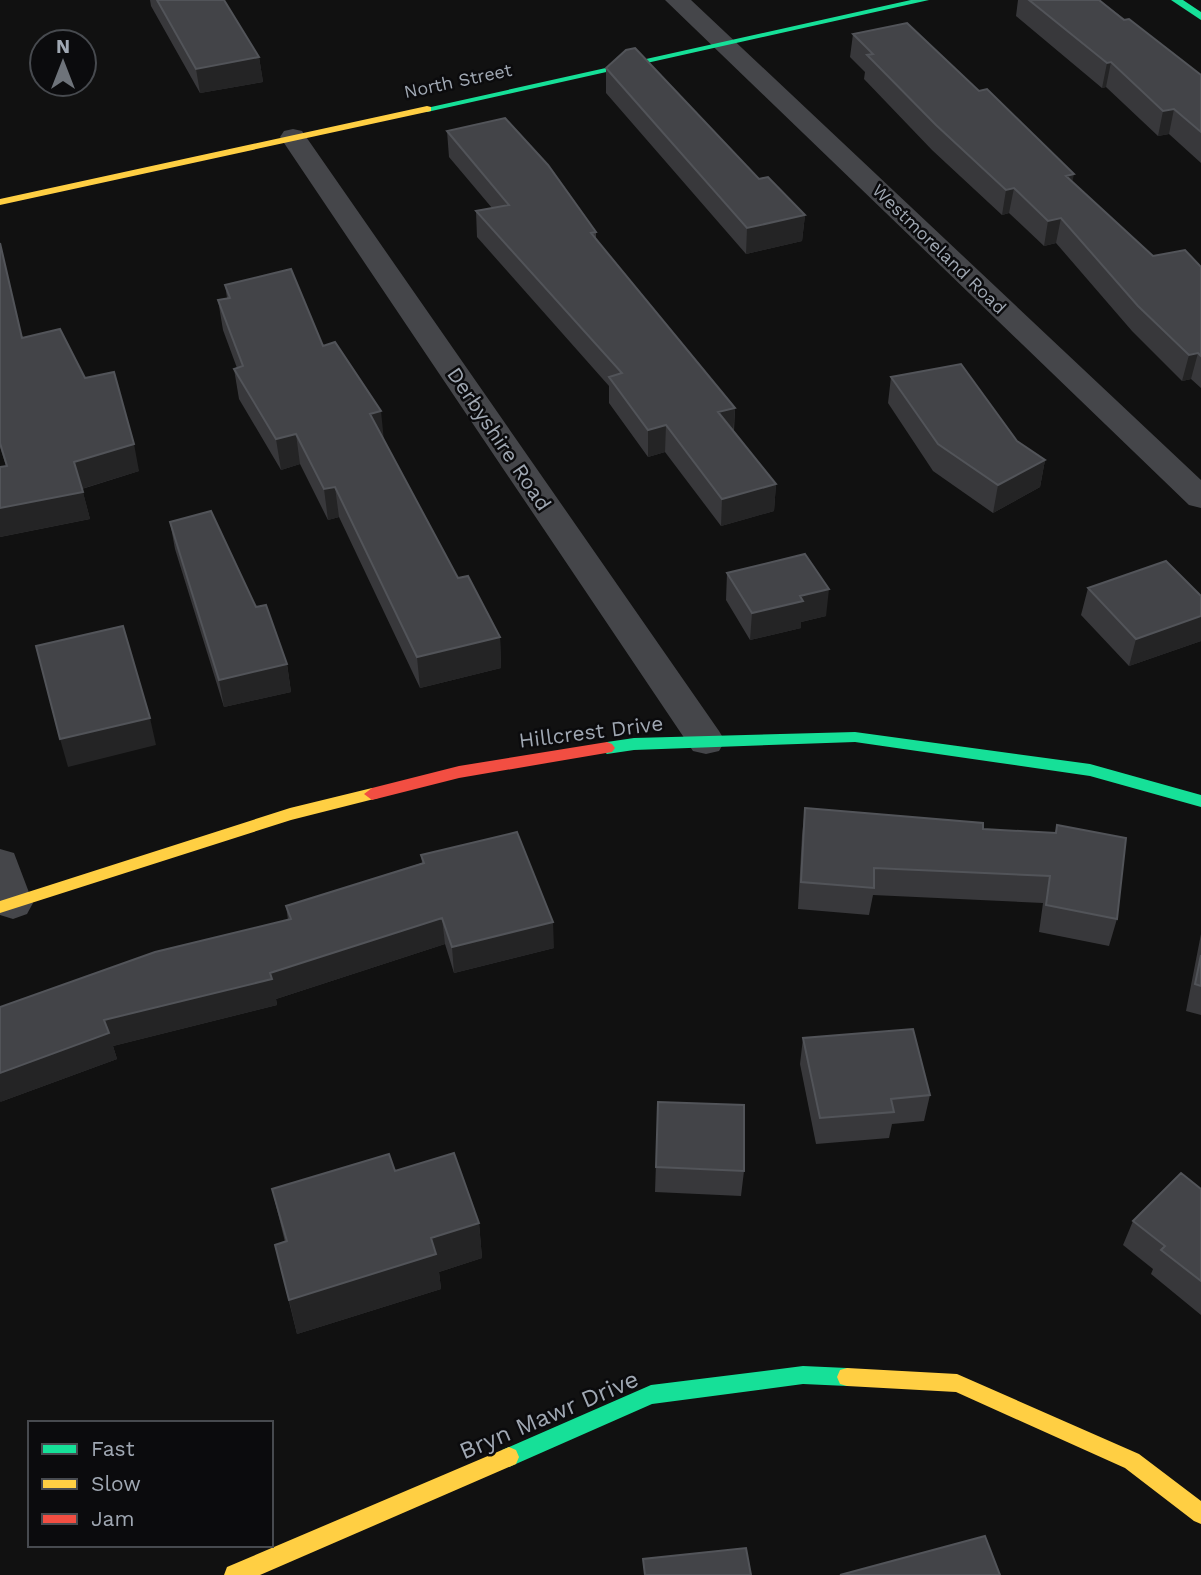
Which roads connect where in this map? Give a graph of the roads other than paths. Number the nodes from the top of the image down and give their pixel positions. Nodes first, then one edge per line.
1 (677, 0) edge
2 (924, 0) edge
3 (1176, 0) edge
4 (1201, 17) edge
5 (722, 43) junction
6 (293, 137) junction
7 (0, 202) edge
8 (1201, 498) edge
9 (706, 741) junction
10 (1201, 801) edge
11 (0, 864) edge
12 (6, 905) edge
13 (1201, 1514) edge
14 (235, 1575) edge

1 - 5 street, Westmoreland Road
2 - 5 street, North Street
3 - 4 street
5 - 6 street, North Street
5 - 8 street, Westmoreland Road
6 - 7 street, North Street
6 - 9 street, Derbyshire Road
9 - 10 street, Hillcrest Drive
9 - 12 street, Hillcrest Drive
11 - 12 street
13 - 14 street, Bryn Mawr Drive

